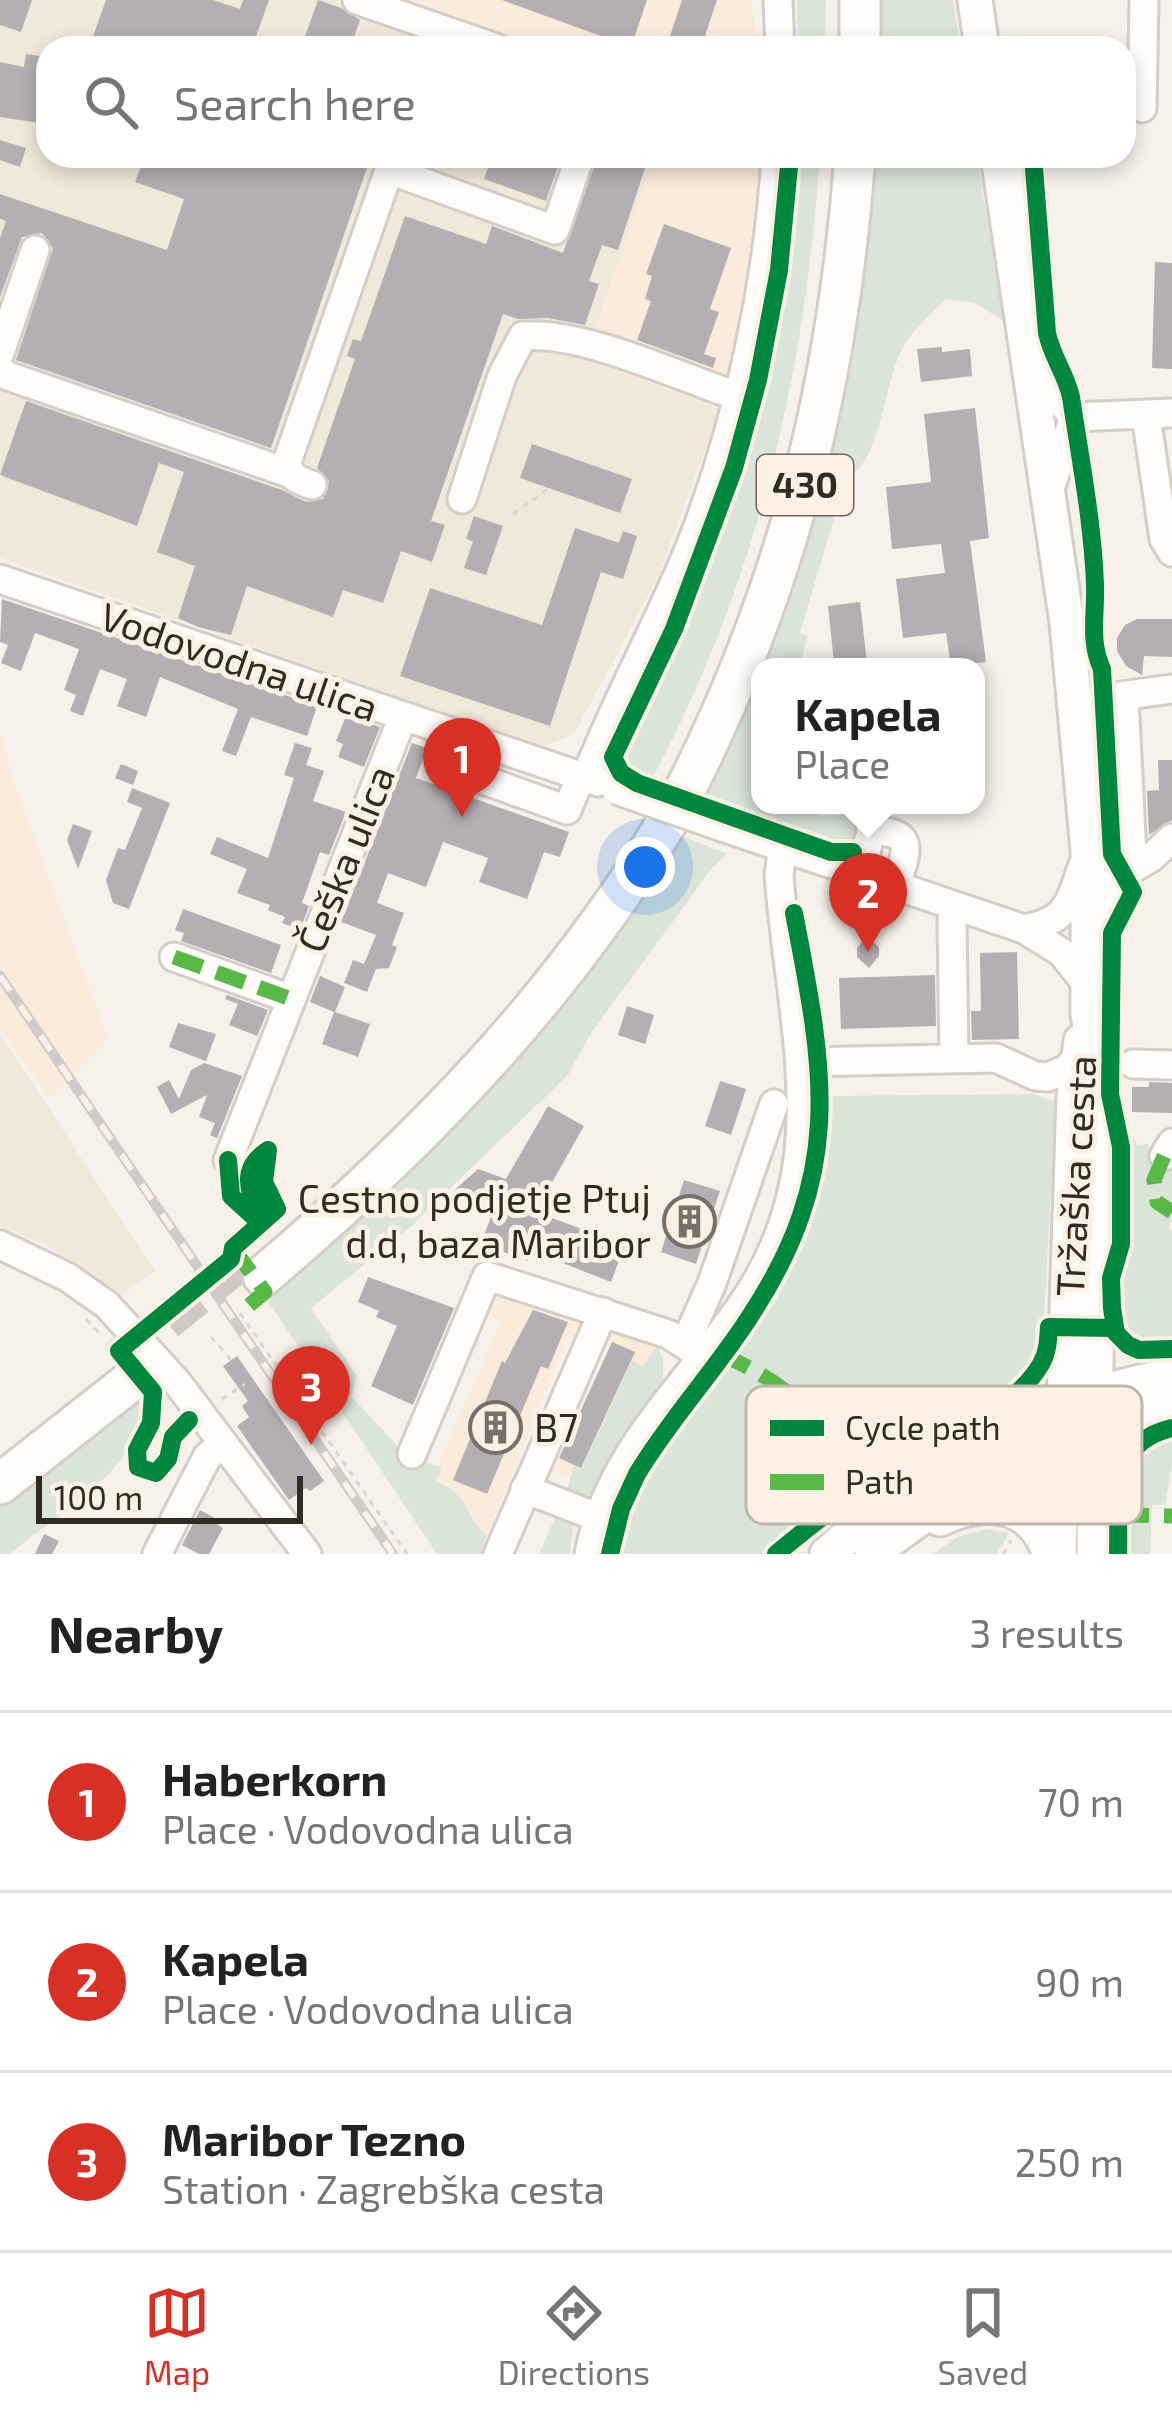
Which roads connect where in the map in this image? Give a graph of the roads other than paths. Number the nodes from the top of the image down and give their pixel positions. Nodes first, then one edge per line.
1 (357, 0) edge
2 (778, 0) edge
3 (836, 0) edge
4 (860, 0) edge
5 (975, 0) edge
6 (1144, 0) edge
7 (432, 36) edge
8 (780, 36) edge
9 (836, 36) edge
10 (860, 36) edge
11 (980, 36) edge
12 (1136, 78) edge
13 (1136, 107) edge
14 (1172, 109) edge
15 (390, 168) edge
16 (404, 168) edge
17 (576, 168) edge
18 (775, 168) edge
19 (830, 168) edge
20 (854, 168) edge
21 (1000, 168) edge
22 (1029, 168) edge
23 (35, 250) dead end
24 (1022, 306) junction
25 (0, 352) edge
26 (1030, 361) junction
27 (0, 370) edge
28 (736, 396) junction
29 (1159, 414) edge
30 (1074, 418) junction
31 (1049, 492) junction
32 (462, 499) dead end
33 (1172, 552) edge
34 (0, 579) edge
35 (1172, 689) edge
36 (1124, 697) junction
37 (1076, 702) junction
38 (402, 719) junction
39 (583, 776) junction
40 (654, 801) junction
41 (870, 818) edge
42 (1172, 838) edge
43 (784, 847) junction
44 (1088, 851) junction
45 (861, 873) junction
46 (1123, 874) junction
47 (896, 886) junction
48 (957, 907) junction
49 (1090, 919) junction
50 (1024, 929) junction
51 (174, 956) dead end
52 (291, 999) junction
53 (1089, 1000) junction
54 (1078, 1055) junction
55 (953, 1058) junction
56 (802, 1062) junction
57 (1133, 1064) dead end
58 (1172, 1065) edge
59 (774, 1104) dead end
60 (248, 1163) road end
61 (257, 1233) tunnel mouth
62 (0, 1245) edge
63 (603, 1312) junction
64 (693, 1350) junction
65 (1172, 1375) edge
66 (1080, 1386) edge
67 (1082, 1386) edge
68 (1142, 1388) edge
69 (1172, 1404) edge
70 (1142, 1408) edge
71 (223, 1443) junction
72 (0, 1453) edge
73 (412, 1454) dead end
74 (0, 1484) edge
75 (525, 1489) junction
76 (596, 1517) junction
77 (840, 1524) edge
78 (864, 1524) edge
79 (915, 1524) edge
80 (930, 1524) edge
81 (1091, 1524) edge
82 (886, 1544) edge
83 (158, 1554) edge
84 (308, 1554) edge
85 (498, 1554) edge
86 (589, 1554) edge
87 (813, 1554) edge
88 (826, 1554) edge
89 (1094, 1554) edge

1 - 7 street
2 - 8 street
3 - 9 highway
4 - 10 highway
5 - 11 main road
6 - 12 street
13 - 14 street
15 - 27 street
16 - 17 street
18 - 28 street
19 - 40 highway, 430
20 - 40 highway, 430
21 - 24 main road, Tržaška cesta
22 - 24 street
23 - 25 street
24 - 26 main road, Tržaška cesta
26 - 30 street
26 - 31 main road, Tržaška cesta
28 - 32 street
28 - 39 street
29 - 30 street
29 - 33 street
30 - 31 street
31 - 37 main road, Tržaška cesta
34 - 38 street, Vodovodna ulica
35 - 36 street
36 - 37 street
36 - 46 street
37 - 44 main road, Tržaška cesta
38 - 39 street, Vodovodna ulica
38 - 52 street, Češka ulica
39 - 40 street, Vodovodna ulica
40 - 43 street, Vodovodna ulica, bridge
40 - 61 highway, 430
41 - 45 street
41 - 47 street
42 - 46 street
43 - 45 street, Vodovodna ulica
43 - 56 street
44 - 49 main road, Tržaška cesta
44 - 50 street
45 - 47 street, Vodovodna ulica
46 - 49 street
47 - 48 street, Vodovodna ulica
48 - 50 street, Vodovodna ulica
48 - 55 street
49 - 53 main road, Tržaška cesta
50 - 53 street, Vodovodna ulica
51 - 52 street, Češka ulica
52 - 60 street, Češka ulica
53 - 54 main road, Tržaška cesta
53 - 67 main road, Tržaška cesta
54 - 55 street
54 - 66 main road, Tržaška cesta
55 - 56 street
56 - 64 street
57 - 58 street
59 - 64 street
62 - 71 street, bridge
63 - 64 street
63 - 73 street
63 - 75 street
64 - 76 street
65 - 68 main road
69 - 70 main road
71 - 83 street
71 - 84 street
72 - 74 highway
75 - 76 street
75 - 85 street
76 - 86 street
77 - 87 street
78 - 88 main road
79 - 82 main road
80 - 82 main road
81 - 89 main road, Tržaška cesta

